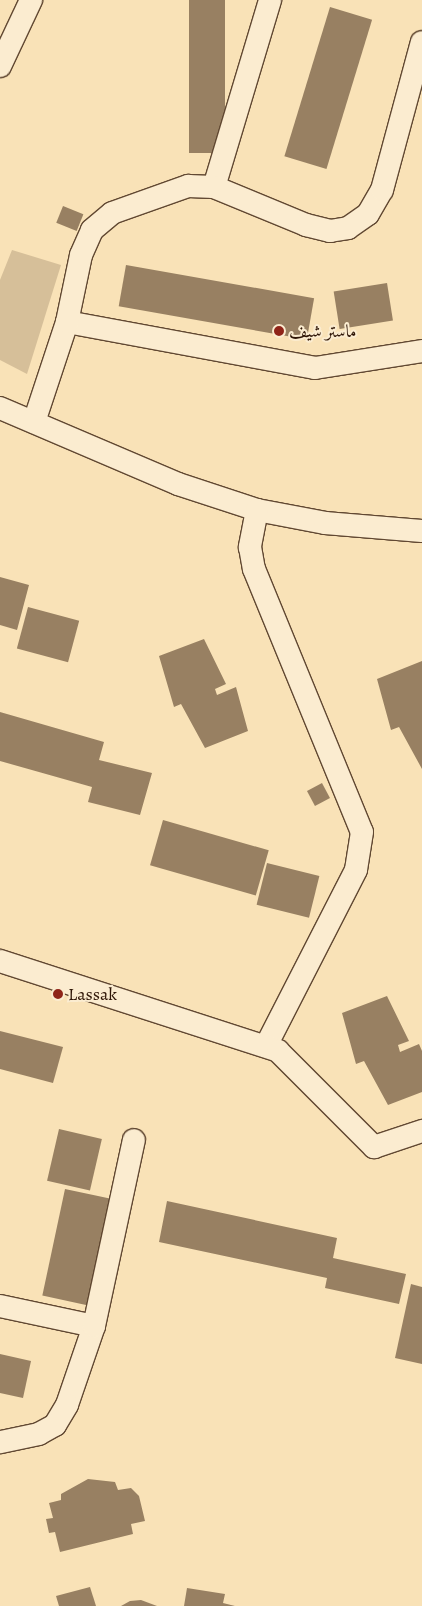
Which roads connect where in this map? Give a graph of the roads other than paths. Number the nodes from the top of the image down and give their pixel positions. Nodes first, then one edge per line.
1 (31, 0) edge
2 (270, 0) edge
3 (422, 42) edge
4 (0, 66) edge
5 (214, 187) junction
6 (67, 322) junction
7 (422, 352) edge
8 (0, 408) edge
9 (34, 422) junction
10 (257, 510) junction
11 (422, 531) edge
12 (0, 961) edge
13 (266, 1046) junction
14 (422, 1131) edge
15 (134, 1140) dead end
16 (0, 1306) edge
17 (94, 1326) junction
18 (0, 1442) edge

1 - 4 street
2 - 5 street
3 - 5 street
5 - 6 street
6 - 7 street
6 - 9 street
8 - 9 street
9 - 10 street
10 - 11 street
10 - 13 street
12 - 13 street
13 - 14 street
15 - 17 street
16 - 17 street
17 - 18 street

